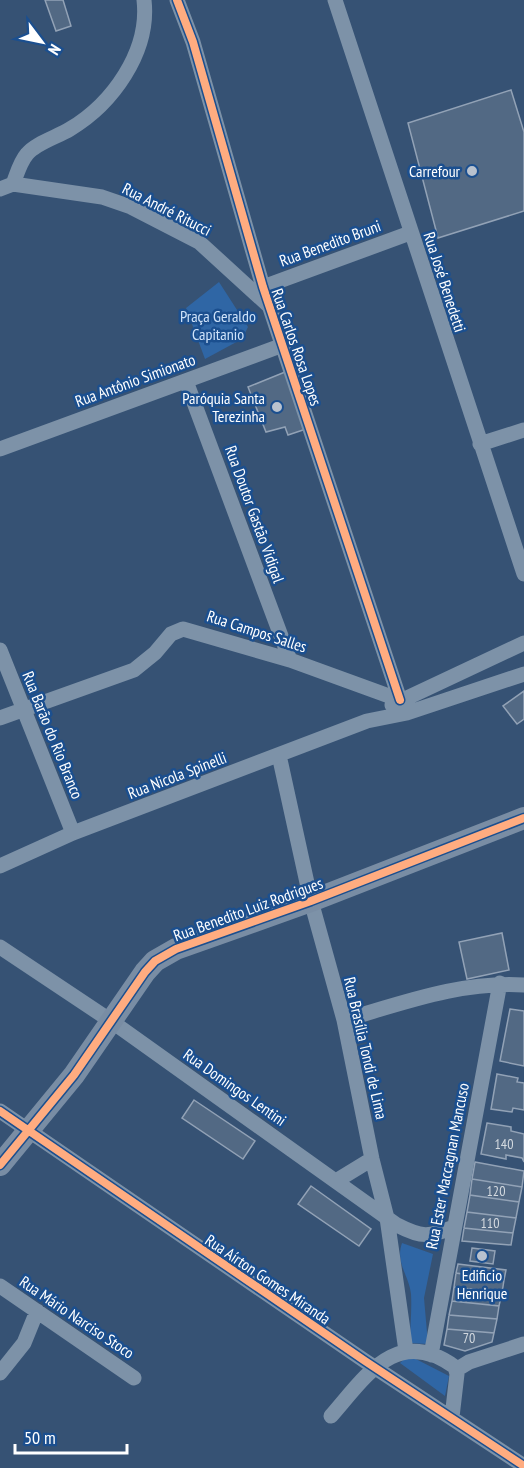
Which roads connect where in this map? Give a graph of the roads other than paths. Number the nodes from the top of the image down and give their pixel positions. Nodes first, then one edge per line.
1 (144, 0) edge
2 (177, 0) edge
3 (335, 0) edge
4 (7, 186) edge
5 (410, 233) junction
6 (263, 287) junction
7 (270, 308) junction
8 (283, 345) junction
9 (186, 381) junction
10 (524, 430) edge
11 (480, 444) junction
12 (0, 449) edge
13 (524, 574) edge
14 (524, 643) edge
15 (0, 650) edge
16 (290, 660) junction
17 (524, 674) edge
18 (403, 706) junction
19 (23, 709) junction
20 (0, 718) edge
21 (279, 755) junction
22 (524, 818) edge
23 (73, 833) junction
24 (0, 866) edge
25 (311, 901) junction
26 (0, 947) edge
27 (500, 983) junction
28 (524, 985) edge
29 (344, 1020) junction
30 (111, 1021) junction
31 (0, 1111) edge
32 (28, 1130) junction
33 (372, 1159) junction
34 (0, 1165) edge
35 (336, 1181) junction
36 (387, 1218) junction
37 (454, 1227) junction
38 (0, 1286) edge
39 (37, 1311) junction
40 (524, 1344) edge
41 (406, 1351) junction
42 (431, 1355) junction
43 (374, 1367) junction
44 (456, 1370) junction
45 (0, 1373) edge
46 (134, 1378) dead end
47 (331, 1416) dead end
48 (452, 1417) junction
49 (524, 1466) edge

1 - 4 street, Rua André Ritucci
2 - 6 street, Rua Carlos Rosa Lopes
3 - 5 street, Rua José Benedetti
4 - 7 street, Rua André Ritucci
5 - 6 street, Rua Benedito Bruni
5 - 11 street, Rua José Benedetti
6 - 7 street, Rua Carlos Rosa Lopes
7 - 8 street, Rua Carlos Rosa Lopes
8 - 9 street, Rua Antônio Simionato
8 - 18 street, Rua Carlos Rosa Lopes
9 - 12 street, Rua Antônio Simionato
9 - 16 street, Rua Doutor Gastão Vidigal
10 - 11 street
11 - 13 street, Rua José Benedetti
14 - 18 street, Rua Nicola Spinelli
15 - 19 street, Rua Barão do Rio Branco
16 - 18 street, Rua Campos Salles
16 - 19 street, Rua Campos Salles
17 - 18 street, Rua Nicola Spinelli
18 - 21 street, Rua Nicola Spinelli
19 - 20 street, Rua Campos Salles
19 - 23 street, Rua Barão do Rio Branco
21 - 23 street, Rua Nicola Spinelli
21 - 25 street, Rua Brasília Tondi de Lima
22 - 25 street, Rua Benedito Luiz Rodrigues
23 - 24 street, Rua Nicola Spinelli
25 - 29 street, Rua Brasília Tondi de Lima
25 - 30 street, Rua Benedito Luiz Rodrigues
26 - 30 street, Rua Domingos Lentini
27 - 28 street
27 - 29 street
27 - 37 street, Rua Ester Maccagnan Mancuso
29 - 33 street, Rua Brasília Tondi de Lima
30 - 32 street, Rua Benedito Luiz Rodrigues
30 - 35 street, Rua Domingos Lentini
31 - 32 street, Rua Aírton Gomes Miranda
32 - 34 street, Rua Benedito Luiz Rodrigues
32 - 43 street, Rua Aírton Gomes Miranda
33 - 35 street
33 - 36 street, Rua Brasília Tondi de Lima
35 - 36 street, Rua Domingos Lentini
36 - 37 street, Rua Domingos Lentini
36 - 41 street, Rua Brasília Tondi de Lima
37 - 42 street, Rua Ester Maccagnan Mancuso
38 - 39 street, Rua Mário Narciso Stoco
39 - 45 street
39 - 46 street, Rua Mário Narciso Stoco
40 - 44 street
41 - 42 street
41 - 43 street
42 - 44 street
43 - 47 street
43 - 48 street, Rua Aírton Gomes Miranda
44 - 48 street
48 - 49 street, Rua Aírton Gomes Miranda

